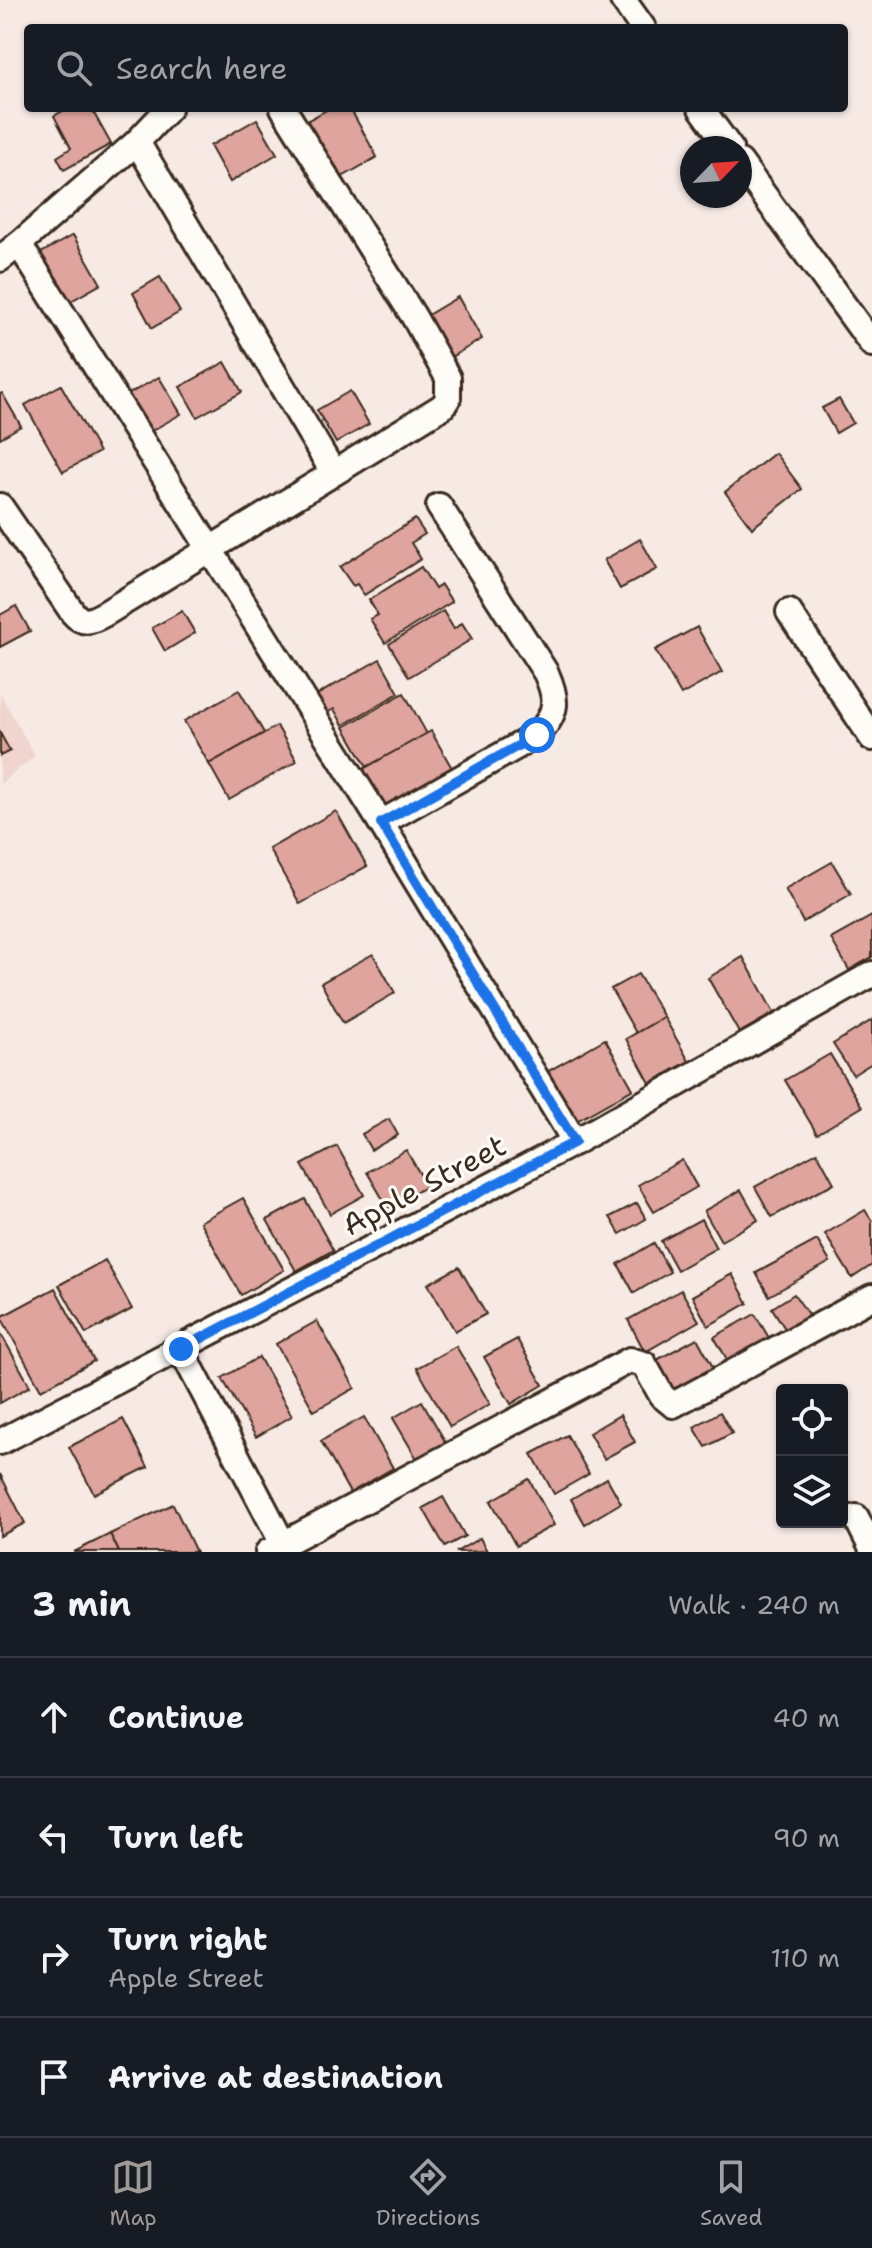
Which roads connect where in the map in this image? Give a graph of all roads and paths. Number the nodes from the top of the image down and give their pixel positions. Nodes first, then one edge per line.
1 (623, 0) edge
2 (640, 24) edge
3 (165, 112) edge
4 (286, 112) edge
5 (704, 112) edge
6 (721, 136) edge
7 (137, 142) junction
8 (752, 179) edge
9 (9, 251) edge
10 (872, 344) edge
11 (333, 472) junction
12 (0, 506) edge
13 (439, 506) dead end
14 (209, 548) junction
15 (789, 612) dead end
16 (872, 738) edge
17 (381, 823) junction
18 (872, 974) edge
19 (575, 1142) junction
20 (872, 1297) edge
21 (181, 1349) junction
22 (0, 1442) edge
23 (856, 1517) dead end
24 (275, 1548) edge
25 (872, 1549) edge

1 - 2 street
3 - 7 street
4 - 11 street
5 - 6 street
7 - 9 street
7 - 11 street
8 - 10 street
9 - 14 street
11 - 14 street
12 - 14 street
13 - 17 street
14 - 17 street
15 - 16 street
17 - 19 street
18 - 19 street, Apple Street
19 - 21 street, Apple Street
20 - 24 street
21 - 22 street, Apple Street
21 - 24 street
23 - 25 street

